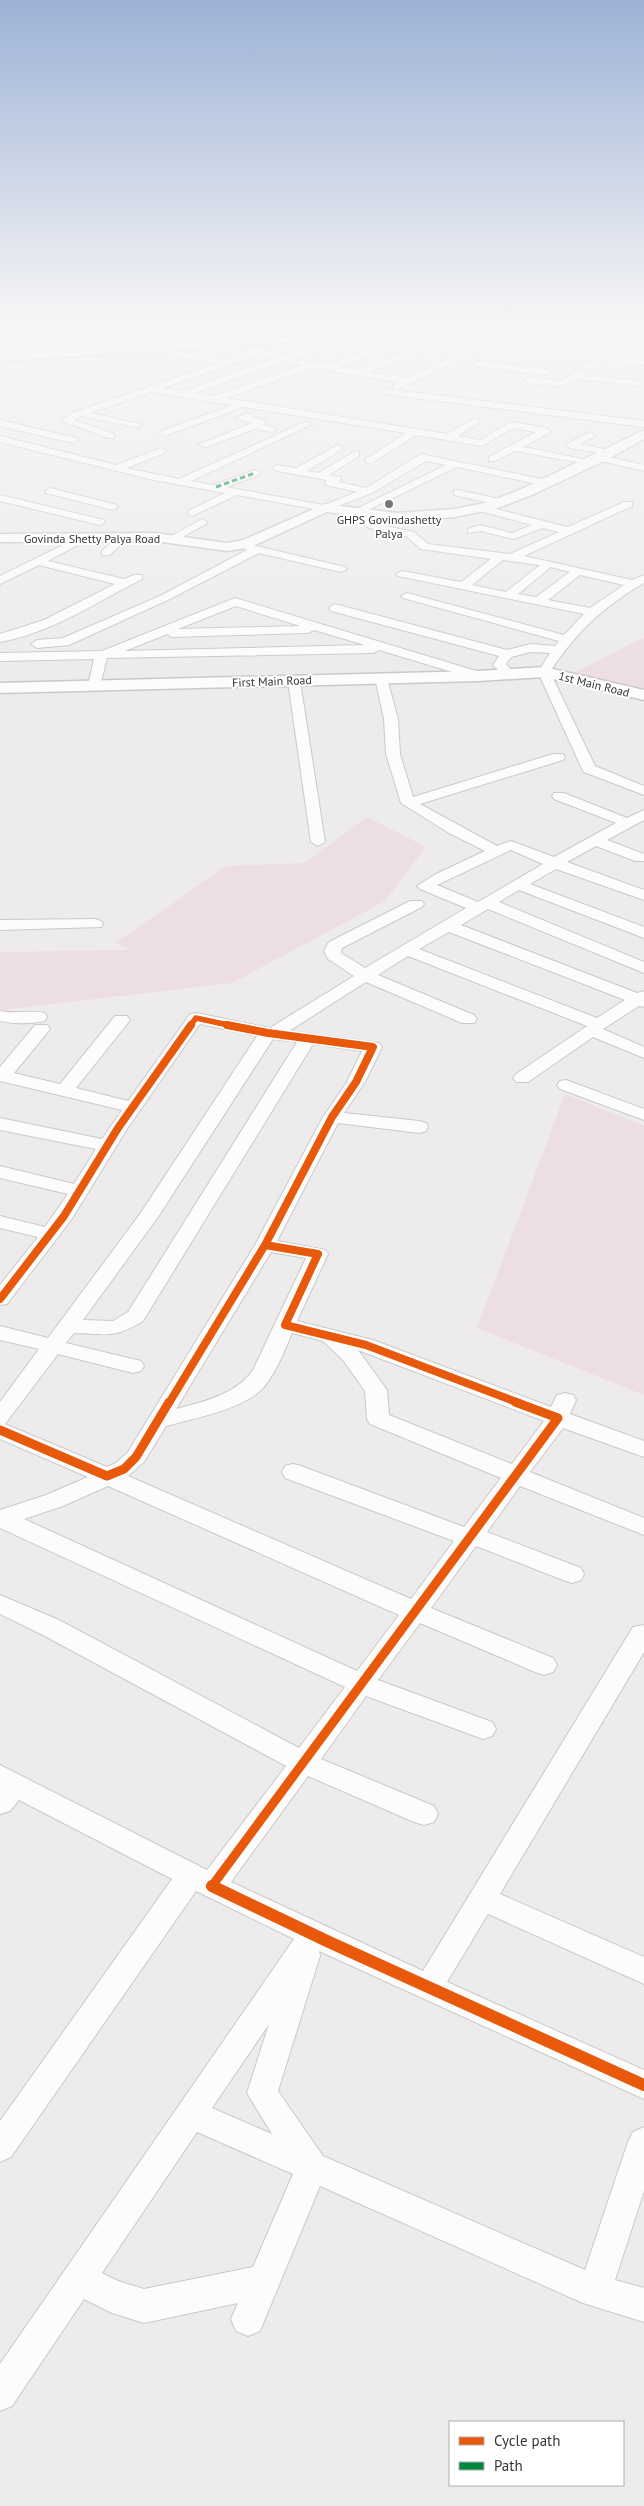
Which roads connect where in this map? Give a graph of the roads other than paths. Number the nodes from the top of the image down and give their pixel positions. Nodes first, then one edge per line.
1 (64, 438) edge
2 (222, 438) edge
3 (263, 438) edge
4 (407, 438) edge
5 (448, 438) edge
6 (491, 438) edge
7 (532, 438) edge
8 (587, 438) edge
9 (635, 438) edge
10 (0, 440) edge
11 (73, 440) dead end
12 (23, 445) junction
13 (203, 445) dead end
14 (338, 448) dead end
15 (515, 448) junction
16 (459, 449) dead end
17 (8, 451) dead end
18 (161, 451) dead end
19 (635, 452) dead end
20 (356, 454) dead end
21 (604, 456) junction
22 (492, 458) dead end
23 (439, 460) junction
24 (386, 462) dead end
25 (456, 464) junction
26 (117, 468) junction
27 (277, 468) dead end
28 (644, 468) edge
29 (349, 470) dead end
30 (368, 470) junction
31 (255, 473) dead end
32 (301, 473) junction
33 (320, 476) junction
34 (548, 477) junction
35 (182, 481) junction
36 (289, 481) dead end
37 (334, 481) junction
38 (200, 484) junction
39 (347, 486) junction
40 (513, 487) dead end
41 (216, 488) junction
42 (274, 488) dead end
43 (320, 489) dead end
44 (50, 491) dead end
45 (237, 491) junction
46 (368, 491) junction
47 (529, 491) junction
48 (180, 493) dead end
49 (458, 493) dead end
50 (258, 496) junction
51 (0, 498) edge
52 (501, 502) junction
53 (101, 504) junction
54 (628, 504) dead end
55 (113, 507) dead end
56 (325, 508) junction
57 (480, 508) junction
58 (192, 513) dead end
59 (360, 513) junction
60 (73, 515) junction
61 (100, 522) dead end
62 (202, 522) dead end
63 (543, 524) junction
64 (472, 531) dead end
65 (569, 531) junction
66 (86, 537) junction
67 (122, 537) junction
68 (1, 538) edge
69 (171, 539) junction
70 (239, 545) junction
71 (256, 550) junction
72 (106, 553) dead end
73 (466, 553) junction
74 (506, 557) junction
75 (40, 562) junction
76 (548, 564) junction
77 (341, 569) dead end
78 (578, 571) junction
79 (402, 574) dead end
80 (138, 577) dead end
81 (431, 580) junction
82 (0, 581) edge
83 (639, 581) edge
84 (125, 584) junction
85 (463, 586) junction
86 (407, 596) dead end
87 (508, 596) junction
88 (538, 601) junction
89 (335, 608) dead end
90 (591, 612) junction
91 (326, 629) junction
92 (160, 633) junction
93 (566, 639) junction
94 (3, 647) edge
95 (393, 649) junction
96 (557, 650) junction
97 (507, 654) junction
98 (101, 656) junction
99 (544, 672) junction
100 (509, 674) junction
101 (479, 676) junction
102 (381, 678) junction
103 (294, 681) junction
104 (94, 686) junction
105 (0, 688) edge
106 (644, 695) edge
107 (558, 757) dead end
108 (644, 791) edge
109 (559, 796) dead end
110 (408, 802) junction
111 (644, 814) edge
112 (628, 823) junction
113 (596, 841) junction
114 (318, 842) dead end
115 (496, 851) junction
116 (640, 858) dead end
117 (555, 863) junction
118 (519, 885) junction
119 (644, 894) edge
120 (416, 904) dead end
121 (483, 906) junction
122 (95, 924) dead end
123 (0, 925) edge
124 (449, 926) junction
125 (644, 932) edge
126 (406, 950) junction
127 (644, 968) edge
128 (366, 976) junction
129 (641, 1000) edge
130 (0, 1016) edge
131 (468, 1019) dead end
132 (121, 1020) dead end
133 (595, 1027) junction
134 (271, 1033) junction
135 (308, 1038) junction
136 (644, 1053) edge
137 (1, 1075) edge
138 (522, 1078) dead end
139 (566, 1085) dead end
140 (65, 1090) junction
141 (132, 1107) junction
142 (644, 1116) edge
143 (332, 1117) junction
144 (0, 1124) edge
145 (419, 1127) dead end
146 (107, 1146) junction
147 (0, 1172) edge
148 (80, 1191) junction
149 (0, 1222) edge
150 (51, 1234) junction
151 (265, 1245) junction
152 (8, 1275) edge
153 (0, 1299) edge
154 (285, 1325) junction
155 (69, 1326) junction
156 (0, 1333) edge
157 (329, 1336) junction
158 (54, 1345) junction
159 (133, 1366) dead end
160 (562, 1409) junction
161 (0, 1418) edge
162 (158, 1421) junction
163 (0, 1430) edge
164 (644, 1449) edge
165 (293, 1472) dead end
166 (515, 1475) junction
167 (107, 1476) junction
168 (0, 1518) edge
169 (644, 1527) edge
170 (470, 1536) junction
171 (572, 1574) dead end
172 (0, 1604) edge
173 (414, 1612) junction
174 (642, 1634) dead end
175 (544, 1666) dead end
176 (361, 1684) junction
177 (483, 1729) dead end
178 (302, 1762) junction
179 (5, 1788) edge
180 (424, 1814) dead end
181 (201, 1880) junction
182 (482, 1899) junction
183 (313, 1935) junction
184 (644, 1971) edge
185 (428, 1988) junction
186 (644, 2085) edge
187 (191, 2114) junction
188 (644, 2142) edge
189 (0, 2147) edge
190 (312, 2167) junction
191 (79, 2279) junction
192 (264, 2281) junction
193 (595, 2290) junction
194 (644, 2305) edge
195 (248, 2319) dead end
196 (0, 2394) edge

1 - 11 street
2 - 13 street
3 - 35 street
4 - 30 street
5 - 6 street
7 - 15 street
8 - 21 street
9 - 21 street
10 - 12 street
12 - 17 street
12 - 26 street
14 - 32 street
15 - 21 street
15 - 22 street
16 - 23 street
18 - 26 street
19 - 21 street
20 - 33 street
21 - 28 street
21 - 34 street
23 - 25 street
23 - 46 street
24 - 30 street
25 - 34 street
25 - 59 street
26 - 35 street
27 - 32 street
29 - 37 street
30 - 39 street
31 - 41 street
32 - 33 street
32 - 36 street
33 - 37 street
34 - 47 street
35 - 38 street
37 - 39 street
37 - 43 street
38 - 41 street
38 - 48 street
39 - 46 street
40 - 47 street
41 - 45 street
42 - 50 street
44 - 53 street
45 - 50 street
45 - 58 street
46 - 56 street
47 - 52 street
49 - 52 street
50 - 56 street
51 - 60 street
52 - 57 street
53 - 55 street
53 - 60 street
54 - 65 street
56 - 59 street
56 - 70 street, Govinda Shetty Palya Road
57 - 59 street
57 - 63 street
59 - 73 street
60 - 61 street
62 - 69 street
63 - 64 street
63 - 65 street
65 - 74 street
66 - 67 street, Govinda Shetty Palya Road
66 - 68 street, Govinda Shetty Palya Road
66 - 75 street
67 - 69 street, Govinda Shetty Palya Road
67 - 72 street
69 - 70 street, Govinda Shetty Palya Road
70 - 71 street
71 - 77 street
71 - 94 street
73 - 74 street
73 - 81 street
74 - 76 street
74 - 85 street
75 - 82 street
75 - 84 street
76 - 78 street
76 - 87 street
78 - 83 street
78 - 88 street
79 - 81 street
80 - 84 street
81 - 85 street
83 - 90 street
84 - 94 street
85 - 87 street
86 - 93 street
87 - 88 street
88 - 90 street
89 - 97 street
90 - 93 street
91 - 92 street
91 - 92 street
91 - 95 street
92 - 98 street
93 - 96 street
94 - 98 street
95 - 98 street
95 - 101 street
96 - 97 street
96 - 99 street
97 - 100 street
98 - 104 street
99 - 100 street, First Main Road
99 - 106 street, 1st Main Road
99 - 108 street
100 - 101 street, First Main Road
101 - 102 street, First Main Road
102 - 103 street, First Main Road
102 - 110 street
103 - 104 street, First Main Road
103 - 114 street
104 - 105 street, First Main Road
107 - 110 street
109 - 112 street
110 - 115 street
111 - 112 street
112 - 113 street
113 - 116 street
113 - 117 street
115 - 117 street
115 - 121 street
117 - 118 street
117 - 119 street
118 - 121 street
118 - 125 street
120 - 128 street
121 - 124 street
121 - 127 street
122 - 123 street
124 - 126 street
124 - 129 street
126 - 128 street
126 - 133 street
128 - 131 street
128 - 134 street
129 - 133 street
130 - 137 street
132 - 140 street
133 - 136 street
133 - 138 street
134 - 135 street
134 - 141 street
134 - 155 street
135 - 143 street
135 - 155 street
137 - 140 street
139 - 142 street
140 - 141 street
141 - 146 street
143 - 145 street
143 - 151 street
144 - 146 street
146 - 148 street
147 - 148 street
148 - 150 street
149 - 150 street
150 - 152 street
151 - 154 street
151 - 162 street
152 - 153 street
154 - 157 street
154 - 162 street
155 - 158 street
156 - 158 street
157 - 160 street
157 - 166 street
158 - 159 street
158 - 161 street
160 - 164 street
160 - 166 street
162 - 167 street
163 - 167 street
165 - 170 street
166 - 169 street
166 - 170 street
167 - 168 street
167 - 173 street
168 - 176 street
170 - 171 street
170 - 173 street
172 - 178 street
173 - 175 street
173 - 176 street
174 - 182 street
176 - 177 street
176 - 178 street
178 - 180 street
178 - 181 street
179 - 181 street
181 - 183 street
181 - 189 street
182 - 184 street
182 - 185 street
183 - 185 street
183 - 187 street
183 - 190 street
185 - 186 street
187 - 190 street
187 - 191 street
188 - 193 street
190 - 192 street
190 - 193 street
191 - 192 street
191 - 196 street
192 - 195 street
193 - 194 street

